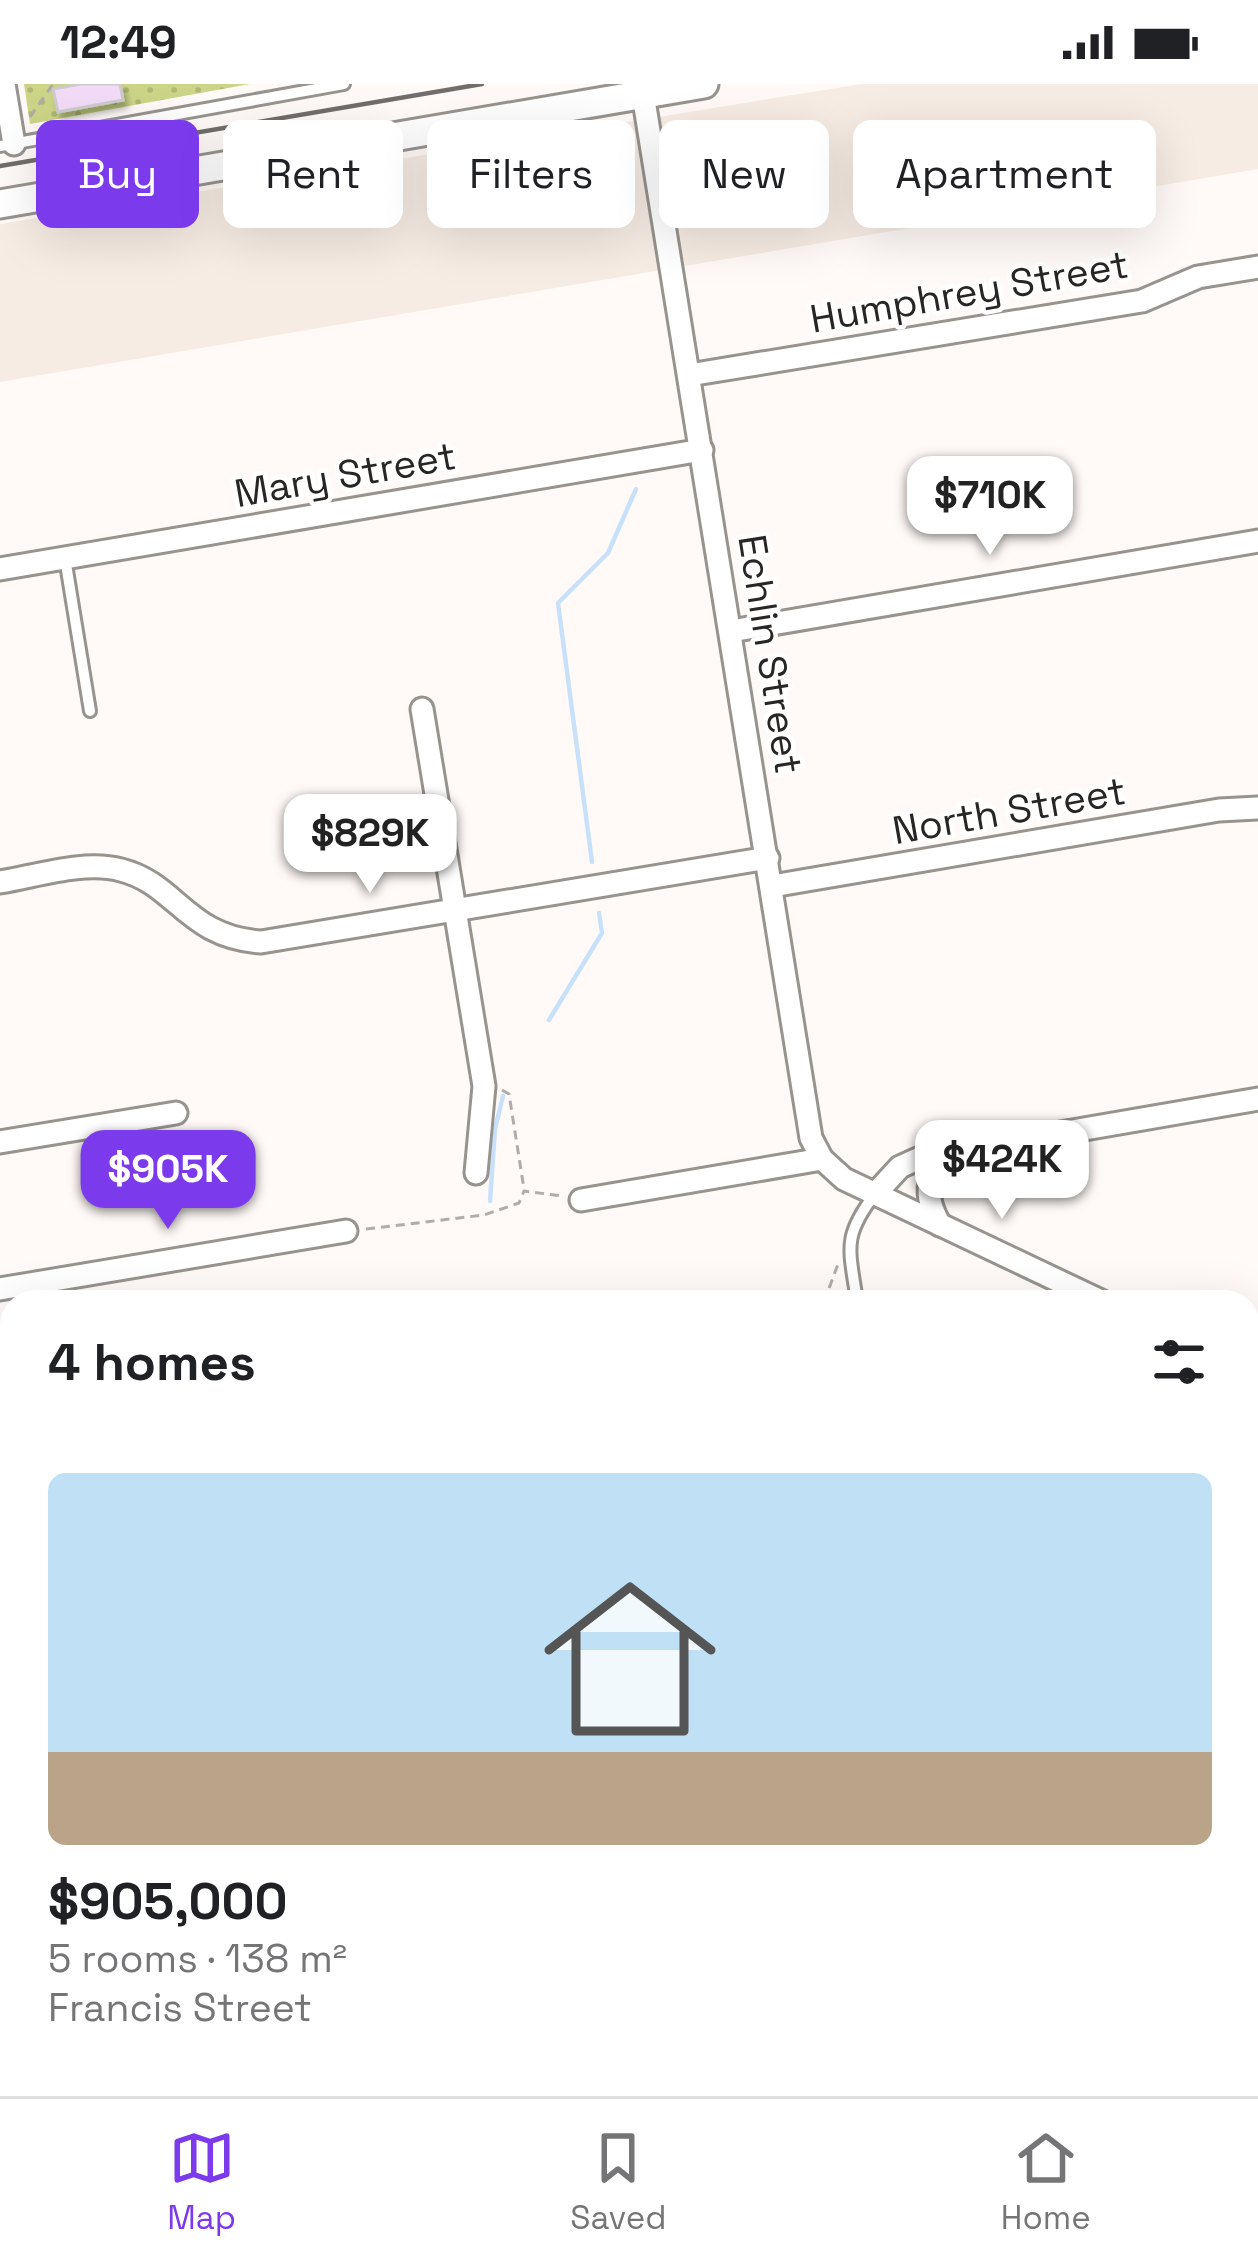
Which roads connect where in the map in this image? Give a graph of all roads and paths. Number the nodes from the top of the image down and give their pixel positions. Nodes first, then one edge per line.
1 (4, 84) edge
2 (52, 84) edge
3 (344, 84) edge
4 (704, 84) edge
5 (643, 94) junction
6 (144, 120) edge
7 (7, 145) edge
8 (199, 170) edge
9 (36, 198) edge
10 (0, 204) edge
11 (1258, 267) edge
12 (689, 375) junction
13 (702, 450) junction
14 (1258, 541) edge
15 (65, 558) junction
16 (0, 569) edge
17 (731, 631) junction
18 (422, 709) dead end
19 (90, 711) dead end
20 (1258, 808) edge
21 (768, 858) junction
22 (0, 882) edge
23 (772, 886) junction
24 (456, 910) junction
25 (484, 1086) junction
26 (1258, 1099) edge
27 (176, 1112) dead end
28 (0, 1142) edge
29 (952, 1151) junction
30 (822, 1159) junction
31 (476, 1174) dead end
32 (524, 1191) junction
33 (875, 1194) junction
34 (581, 1200) joint
35 (940, 1225) junction
36 (346, 1231) joint
37 (849, 1240) junction
38 (0, 1289) edge
39 (829, 1290) edge
40 (855, 1290) edge
41 (1078, 1290) edge

1 - 7 street
2 - 7 path
3 - 6 lane
4 - 5 main road
5 - 8 main road
5 - 12 street, Echlin Street
9 - 10 main road
11 - 12 street, Humphrey Street
12 - 13 street, Echlin Street
13 - 15 street, Mary Street
13 - 17 street, Echlin Street
14 - 17 street
15 - 16 street, Mary Street
15 - 19 lane
17 - 21 street, Echlin Street
18 - 24 street
20 - 23 street, North Street
21 - 23 street, Echlin Street
21 - 24 street
22 - 24 street
23 - 30 street, Echlin Street
24 - 25 street
25 - 31 street
25 - 32 path
26 - 29 street
27 - 28 street
29 - 33 street
29 - 35 street
30 - 33 street
30 - 34 street
32 - 34 path
32 - 36 path
33 - 35 street
33 - 37 lane
35 - 41 street
36 - 38 street
37 - 39 path
37 - 40 lane

